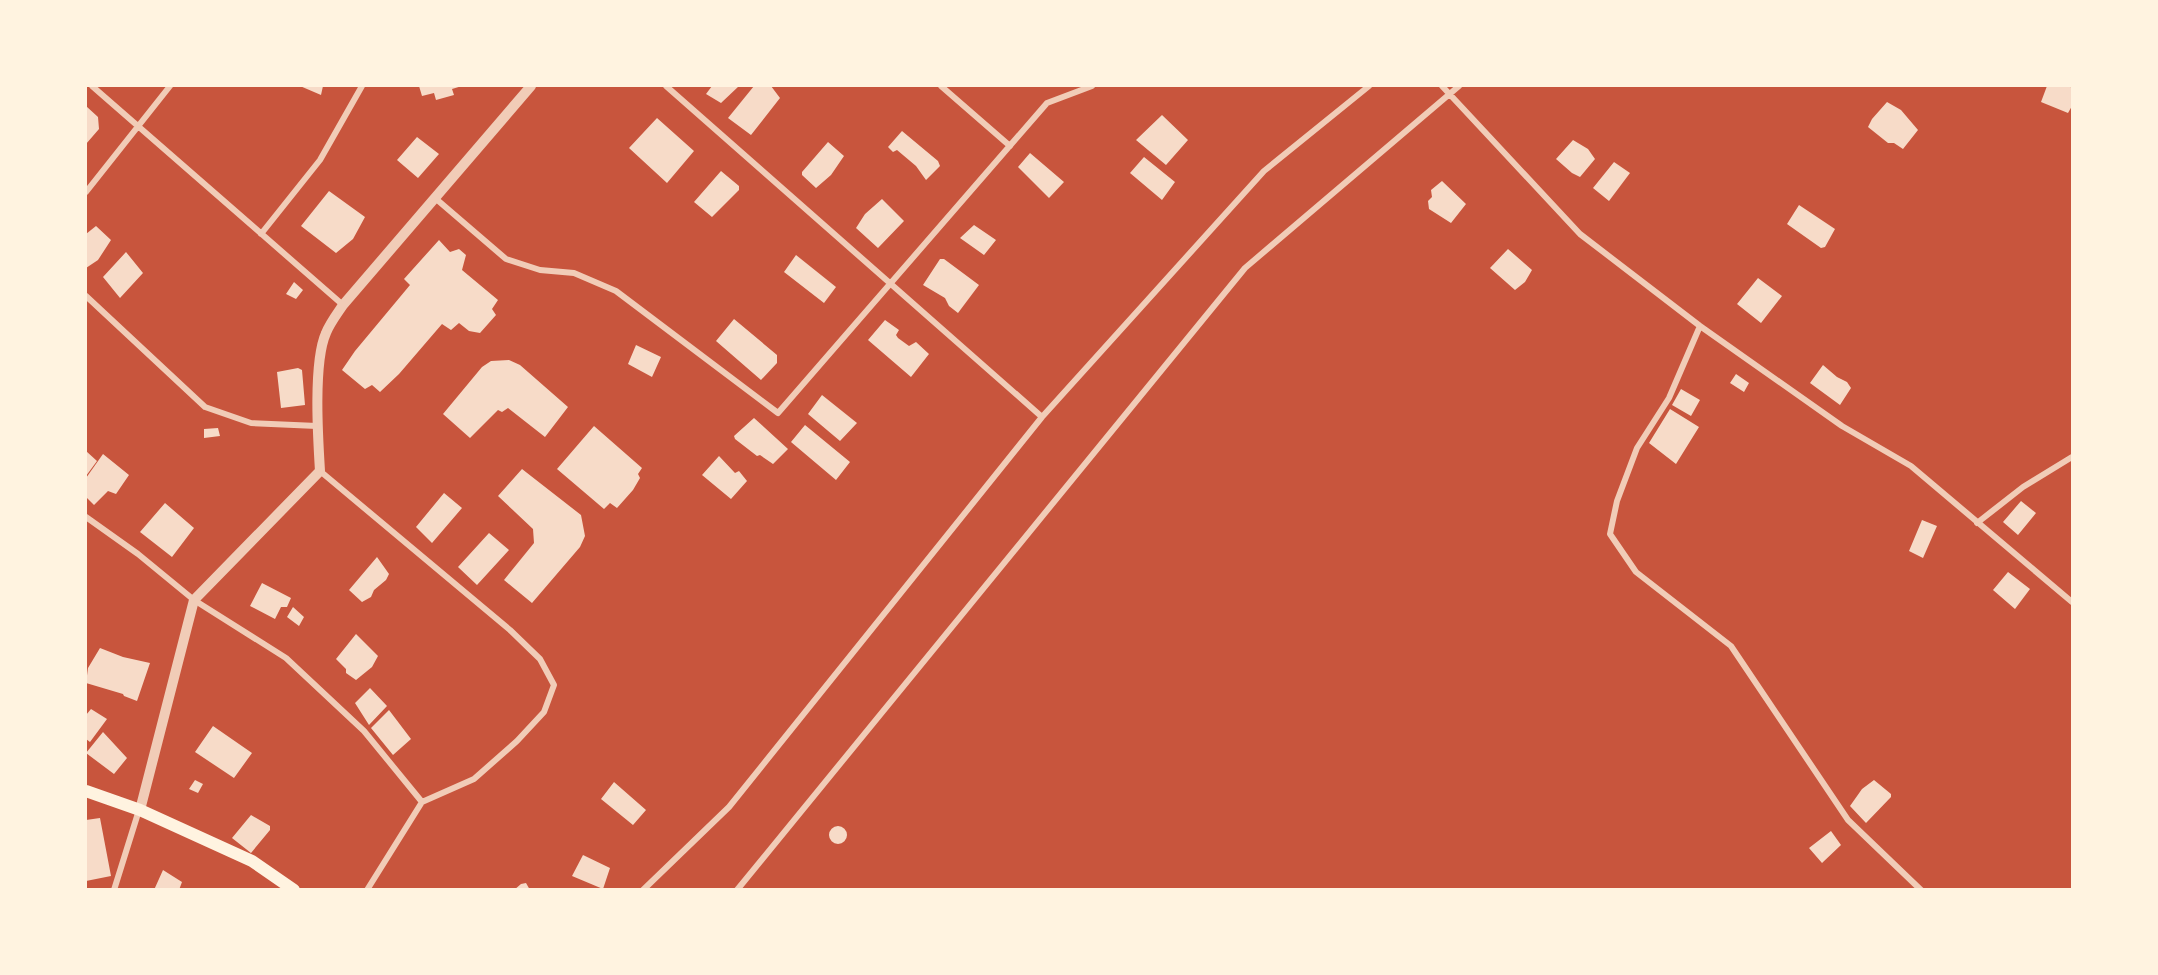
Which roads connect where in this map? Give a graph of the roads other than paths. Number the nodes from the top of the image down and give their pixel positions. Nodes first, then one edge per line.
1 (92, 86) edge
2 (170, 86) edge
3 (362, 86) edge
4 (531, 86) edge
5 (666, 86) edge
6 (942, 86) edge
7 (1092, 86) edge
8 (1369, 86) edge
9 (1442, 86) edge
10 (1459, 86) edge
11 (1450, 93) junction
12 (138, 126) junction
13 (1010, 146) junction
14 (86, 192) edge
15 (435, 198) junction
16 (261, 234) junction
17 (891, 283) junction
18 (86, 296) edge
19 (343, 305) junction
20 (1700, 326) junction
21 (1042, 417) junction
22 (317, 426) junction
23 (2073, 457) edge
24 (320, 471) junction
25 (86, 517) edge
26 (1977, 523) junction
27 (194, 600) junction
28 (2073, 602) edge
29 (86, 791) edge
30 (422, 802) junction
31 (140, 810) junction
32 (114, 890) edge
33 (294, 890) edge
34 (367, 890) edge
35 (643, 890) edge
36 (737, 890) edge
37 (1921, 890) edge

1 - 12 street
2 - 12 street
3 - 16 street
4 - 15 street
5 - 17 street
6 - 13 street
7 - 13 street
8 - 21 street
9 - 11 street
10 - 11 street
11 - 20 street
11 - 36 street
12 - 14 street
12 - 16 street
13 - 17 street
15 - 17 street
15 - 19 street
16 - 19 street
17 - 21 street
18 - 22 street
19 - 22 street
20 - 26 street
20 - 37 street
21 - 35 street
22 - 24 street
23 - 26 street
24 - 27 street
24 - 30 street
25 - 27 street
26 - 28 street
27 - 30 street
27 - 31 street
29 - 31 main road
30 - 34 street
31 - 32 street
31 - 33 main road

